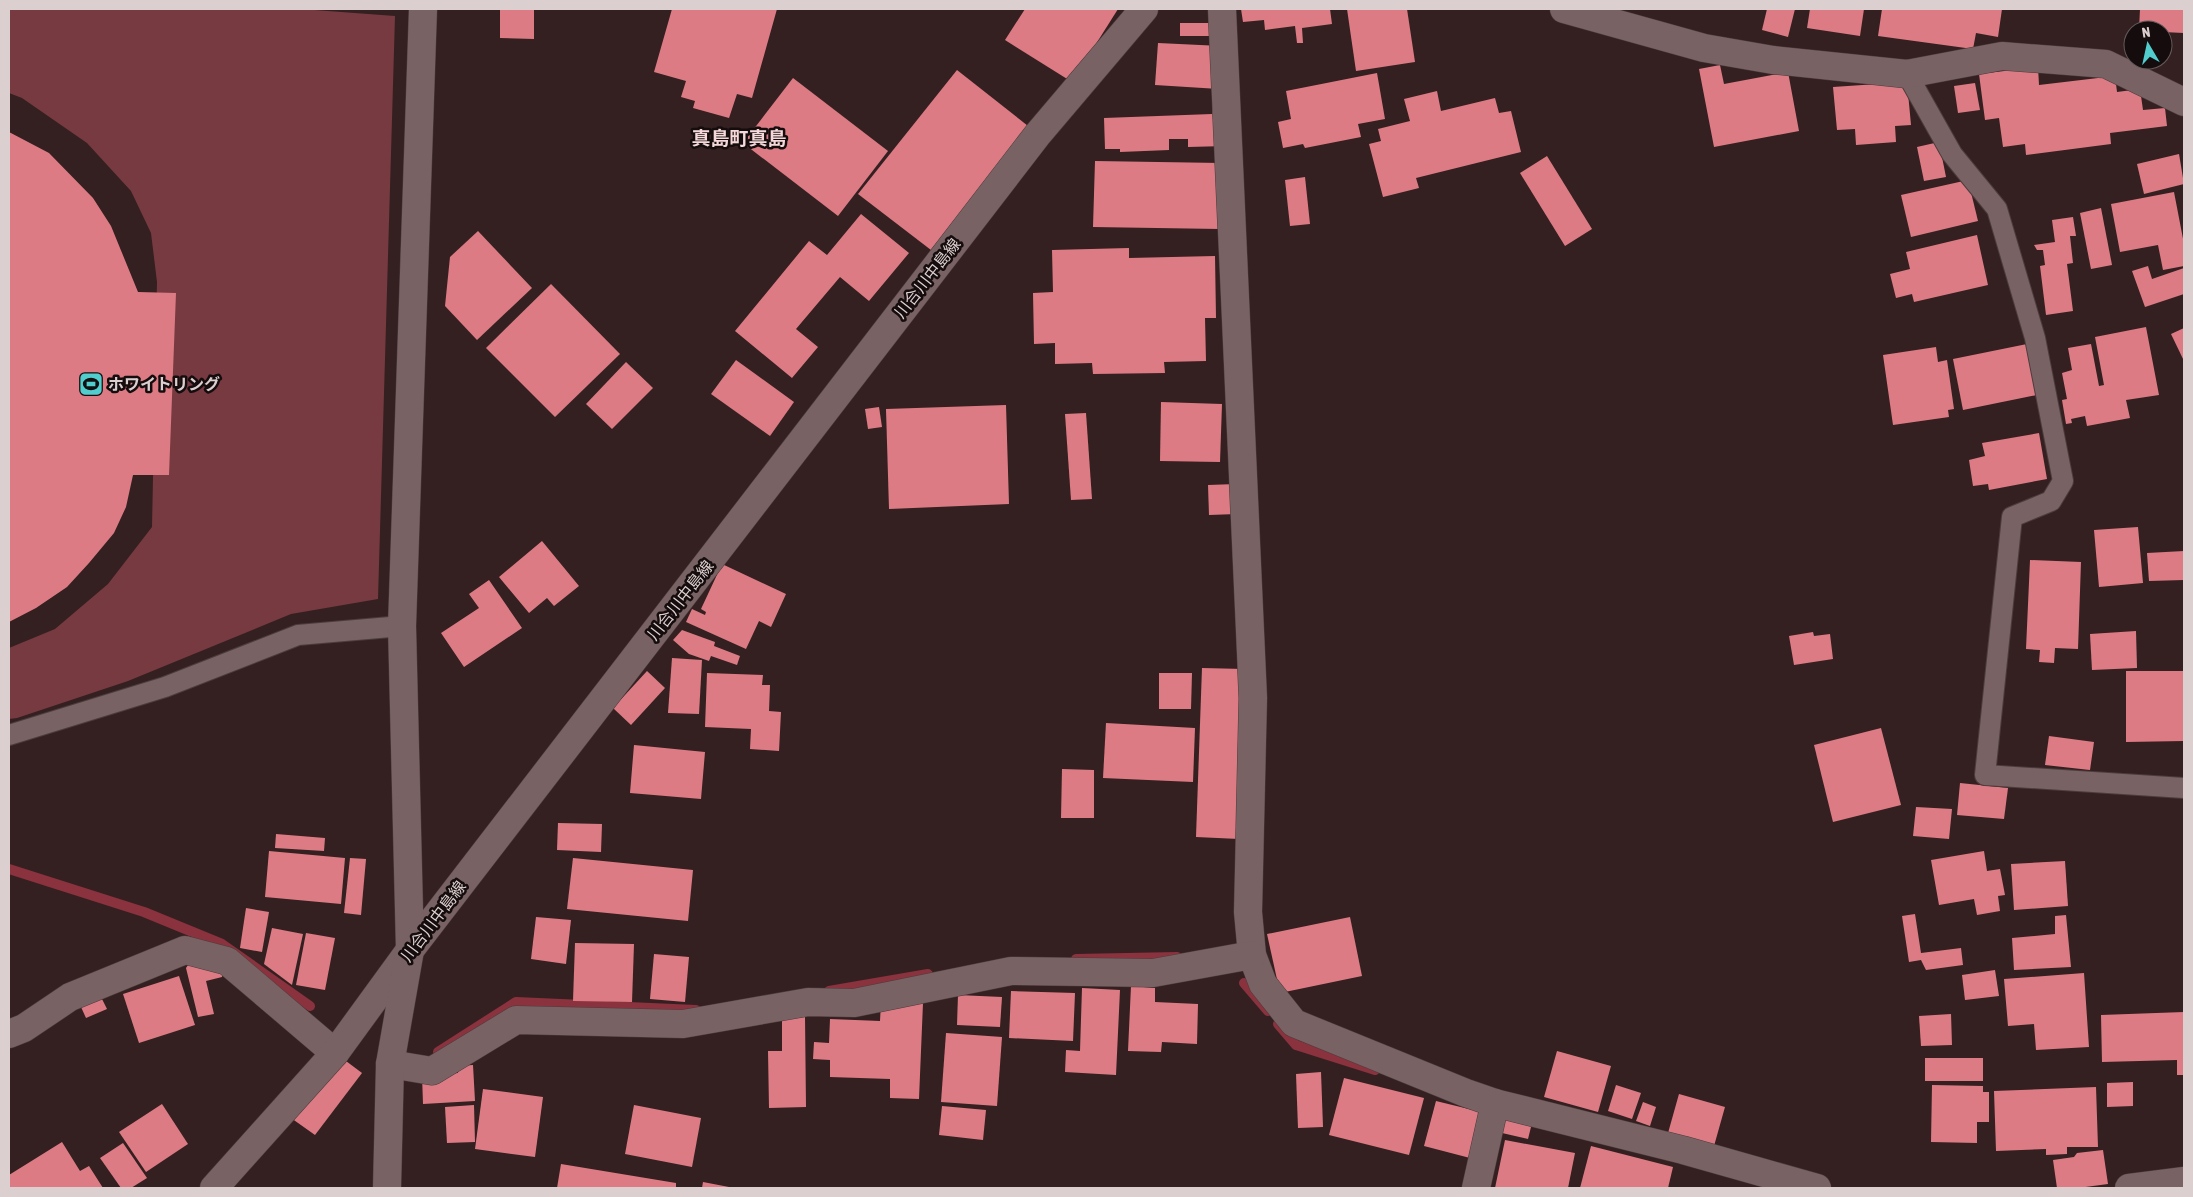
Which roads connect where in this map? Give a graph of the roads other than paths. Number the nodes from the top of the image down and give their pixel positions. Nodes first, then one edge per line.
1 (423, 9) edge
2 (1144, 9) edge
3 (1222, 9) edge
4 (1564, 9) edge
5 (1907, 74) junction
6 (2184, 102) edge
7 (402, 626) junction
8 (9, 735) edge
9 (2184, 788) edge
10 (410, 950) junction
11 (1252, 955) junction
12 (9, 1034) edge
13 (335, 1053) junction
14 (390, 1064) junction
15 (1496, 1103) junction
16 (2172, 1184) edge
17 (214, 1188) edge
18 (388, 1188) edge
19 (1476, 1188) edge
20 (1817, 1188) edge
21 (2129, 1188) edge

1 - 7 street
2 - 10 street, 川合川中島線
3 - 11 street
4 - 5 street
5 - 6 street
5 - 9 lane
7 - 8 lane
7 - 10 street
10 - 13 street, 川合川中島線
10 - 14 street
11 - 14 street
11 - 15 street
12 - 13 street
13 - 17 street, 川合川中島線
14 - 18 street
15 - 19 street
15 - 20 street
16 - 21 street

